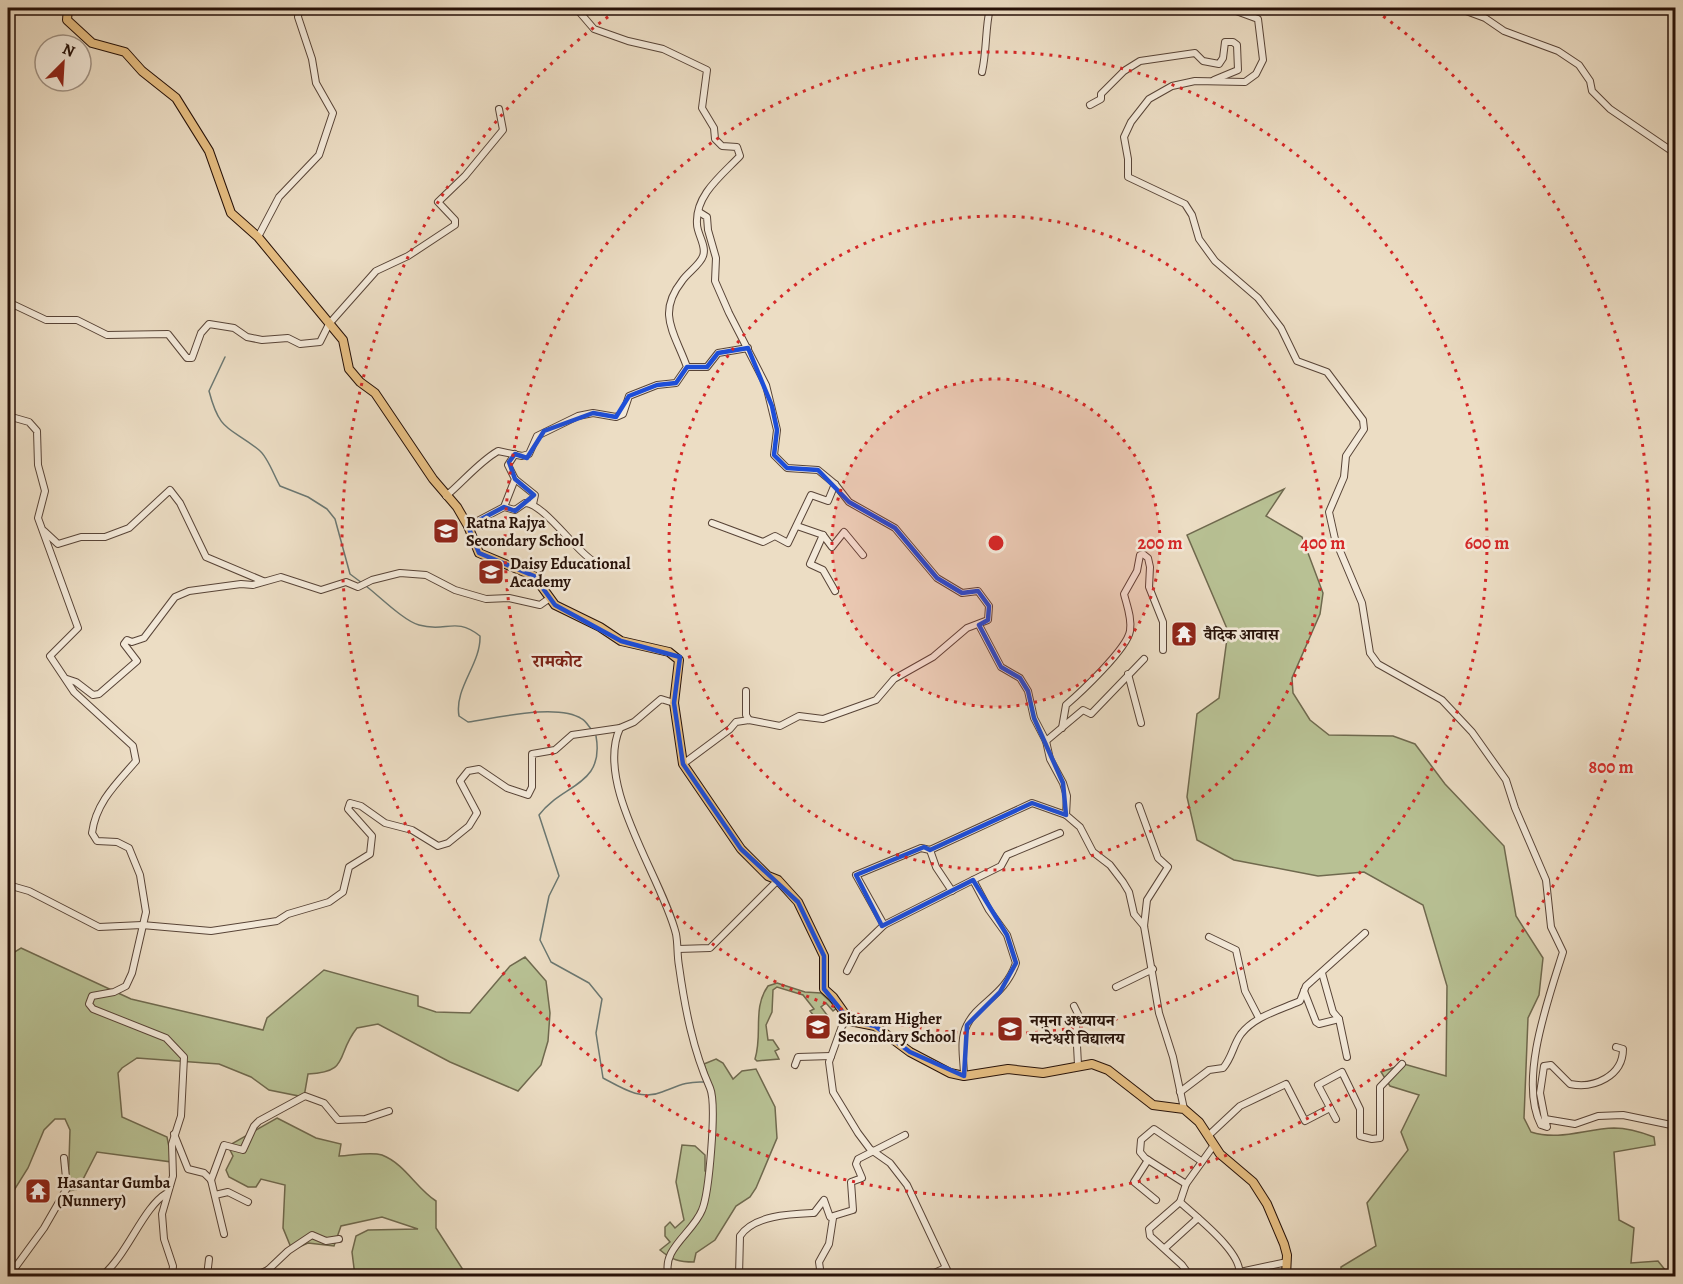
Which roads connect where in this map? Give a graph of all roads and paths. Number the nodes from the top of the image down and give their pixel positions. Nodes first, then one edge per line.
1 (68, 8) edge
2 (299, 8) edge
3 (576, 8) edge
4 (990, 8) edge
5 (1228, 8) edge
6 (1458, 8) edge
7 (982, 72) dead end
8 (1213, 80) junction
9 (1090, 105) dead end
10 (499, 109) dead end
11 (1676, 154) edge
12 (699, 212) junction
13 (258, 237) junction
14 (8, 302) edge
15 (328, 324) junction
16 (748, 348) junction
17 (687, 367) junction
18 (8, 416) edge
19 (515, 454) junction
20 (515, 479) junction
21 (835, 484) junction
22 (446, 496) junction
23 (533, 504) junction
24 (504, 507) junction
25 (712, 523) dead end
26 (468, 526) junction
27 (797, 526) junction
28 (44, 531) junction
29 (823, 535) junction
30 (864, 555) dead end
31 (593, 561) dead end
32 (263, 581) junction
33 (835, 591) dead end
34 (550, 598) junction
35 (979, 625) junction
36 (1163, 650) dead end
37 (1144, 659) dead end
38 (1128, 674) junction
39 (67, 679) junction
40 (746, 691) dead end
41 (674, 703) junction
42 (749, 720) junction
43 (1141, 723) dead end
44 (620, 728) junction
45 (1062, 728) junction
46 (1046, 741) junction
47 (683, 764) junction
48 (1138, 806) dead end
49 (1066, 815) junction
50 (1060, 833) dead end
51 (930, 850) junction
52 (778, 880) junction
53 (973, 880) junction
54 (8, 885) edge
55 (952, 891) junction
56 (142, 925) junction
57 (884, 925) junction
58 (1144, 926) junction
59 (1365, 933) dead end
60 (1209, 937) dead end
61 (678, 949) junction
62 (1153, 969) junction
63 (847, 971) dead end
64 (1322, 974) junction
65 (1116, 987) dead end
66 (1304, 992) junction
67 (1074, 1006) dead end
68 (1259, 1018) junction
69 (849, 1019) junction
70 (1340, 1019) junction
71 (1616, 1047) dead end
72 (831, 1056) junction
73 (1347, 1057) dead end
74 (1402, 1064) dead end
75 (795, 1065) dead end
76 (1078, 1065) junction
77 (964, 1076) junction
78 (1180, 1092) junction
79 (1330, 1108) junction
80 (1184, 1109) junction
81 (389, 1111) dead end
82 (1336, 1119) dead end
83 (1545, 1119) junction
84 (1676, 1126) edge
85 (174, 1133) junction
86 (905, 1135) dead end
87 (1208, 1136) junction
88 (1214, 1145) junction
89 (874, 1152) junction
90 (64, 1158) dead end
91 (1148, 1160) junction
92 (1201, 1161) junction
93 (211, 1180) junction
94 (1186, 1184) junction
95 (166, 1193) junction
96 (215, 1195) junction
97 (1156, 1200) dead end
98 (248, 1202) dead end
99 (1180, 1202) junction
100 (833, 1218) junction
101 (1198, 1218) junction
102 (224, 1234) dead end
103 (339, 1239) dead end
104 (1165, 1248) junction
105 (209, 1258) dead end
106 (1287, 1262) junction
107 (945, 1268) junction
108 (268, 1270) junction
109 (1239, 1274) edge
110 (9, 1276) edge
111 (105, 1276) edge
112 (172, 1276) edge
113 (207, 1276) edge
114 (255, 1276) edge
115 (274, 1276) edge
116 (669, 1276) edge
117 (739, 1276) edge
118 (821, 1276) edge
119 (928, 1276) edge
120 (950, 1276) edge
121 (1190, 1276) edge
122 (1221, 1276) edge
123 (1286, 1276) edge

1 - 13 main road
2 - 13 street
3 - 12 street
4 - 7 street
5 - 8 street
6 - 11 street
8 - 9 street
8 - 83 street
10 - 15 street
12 - 16 street
12 - 17 street
13 - 15 main road
14 - 15 street
15 - 22 main road
16 - 17 street
16 - 21 street
17 - 19 street
18 - 28 street
19 - 20 street
19 - 22 street
20 - 23 street
20 - 24 street
21 - 27 street
21 - 35 street
22 - 26 main road
23 - 24 street
23 - 31 street
24 - 26 street
25 - 27 street
26 - 34 main road
27 - 29 street
28 - 32 street
28 - 39 street
29 - 30 street
29 - 33 street
32 - 34 street
32 - 39 street
34 - 41 main road
35 - 42 street
35 - 46 street
36 - 45 street
37 - 38 street
38 - 43 street
38 - 45 street
39 - 56 street
40 - 42 street
41 - 44 street
41 - 47 main road
42 - 47 street
44 - 56 street
44 - 61 street
45 - 46 street
46 - 49 street
47 - 52 main road
48 - 58 street
49 - 51 street
49 - 58 street
50 - 53 street
51 - 55 street
51 - 57 street
52 - 61 street
52 - 69 main road
53 - 55 street
53 - 77 street
54 - 56 street
55 - 57 street
56 - 85 street
57 - 63 street
58 - 62 street
59 - 64 street
60 - 68 street
61 - 116 street
62 - 65 street
62 - 78 street
64 - 66 street
64 - 70 street
66 - 68 street
66 - 70 street
67 - 76 street
68 - 78 street
69 - 72 street
69 - 77 main road
70 - 73 street
71 - 83 street
72 - 75 street
72 - 89 street
74 - 79 street
76 - 77 main road
76 - 80 main road
78 - 80 street
79 - 82 street
79 - 87 street
80 - 87 main road
81 - 93 street
83 - 84 street
85 - 93 street
85 - 95 street
86 - 89 street
87 - 88 main road
88 - 92 street
88 - 106 main road
89 - 100 street
89 - 107 street
90 - 110 street
91 - 92 street
91 - 94 street
91 - 97 street
92 - 94 street
93 - 96 street
94 - 99 street
95 - 111 street
95 - 112 street
96 - 98 street
96 - 102 street
99 - 101 street
99 - 104 street
100 - 117 street
100 - 118 street
101 - 104 street
101 - 109 street
103 - 108 street
104 - 121 street
105 - 113 street
106 - 109 street
106 - 123 main road
107 - 119 street
107 - 120 street
108 - 114 street
108 - 115 street
109 - 122 street

